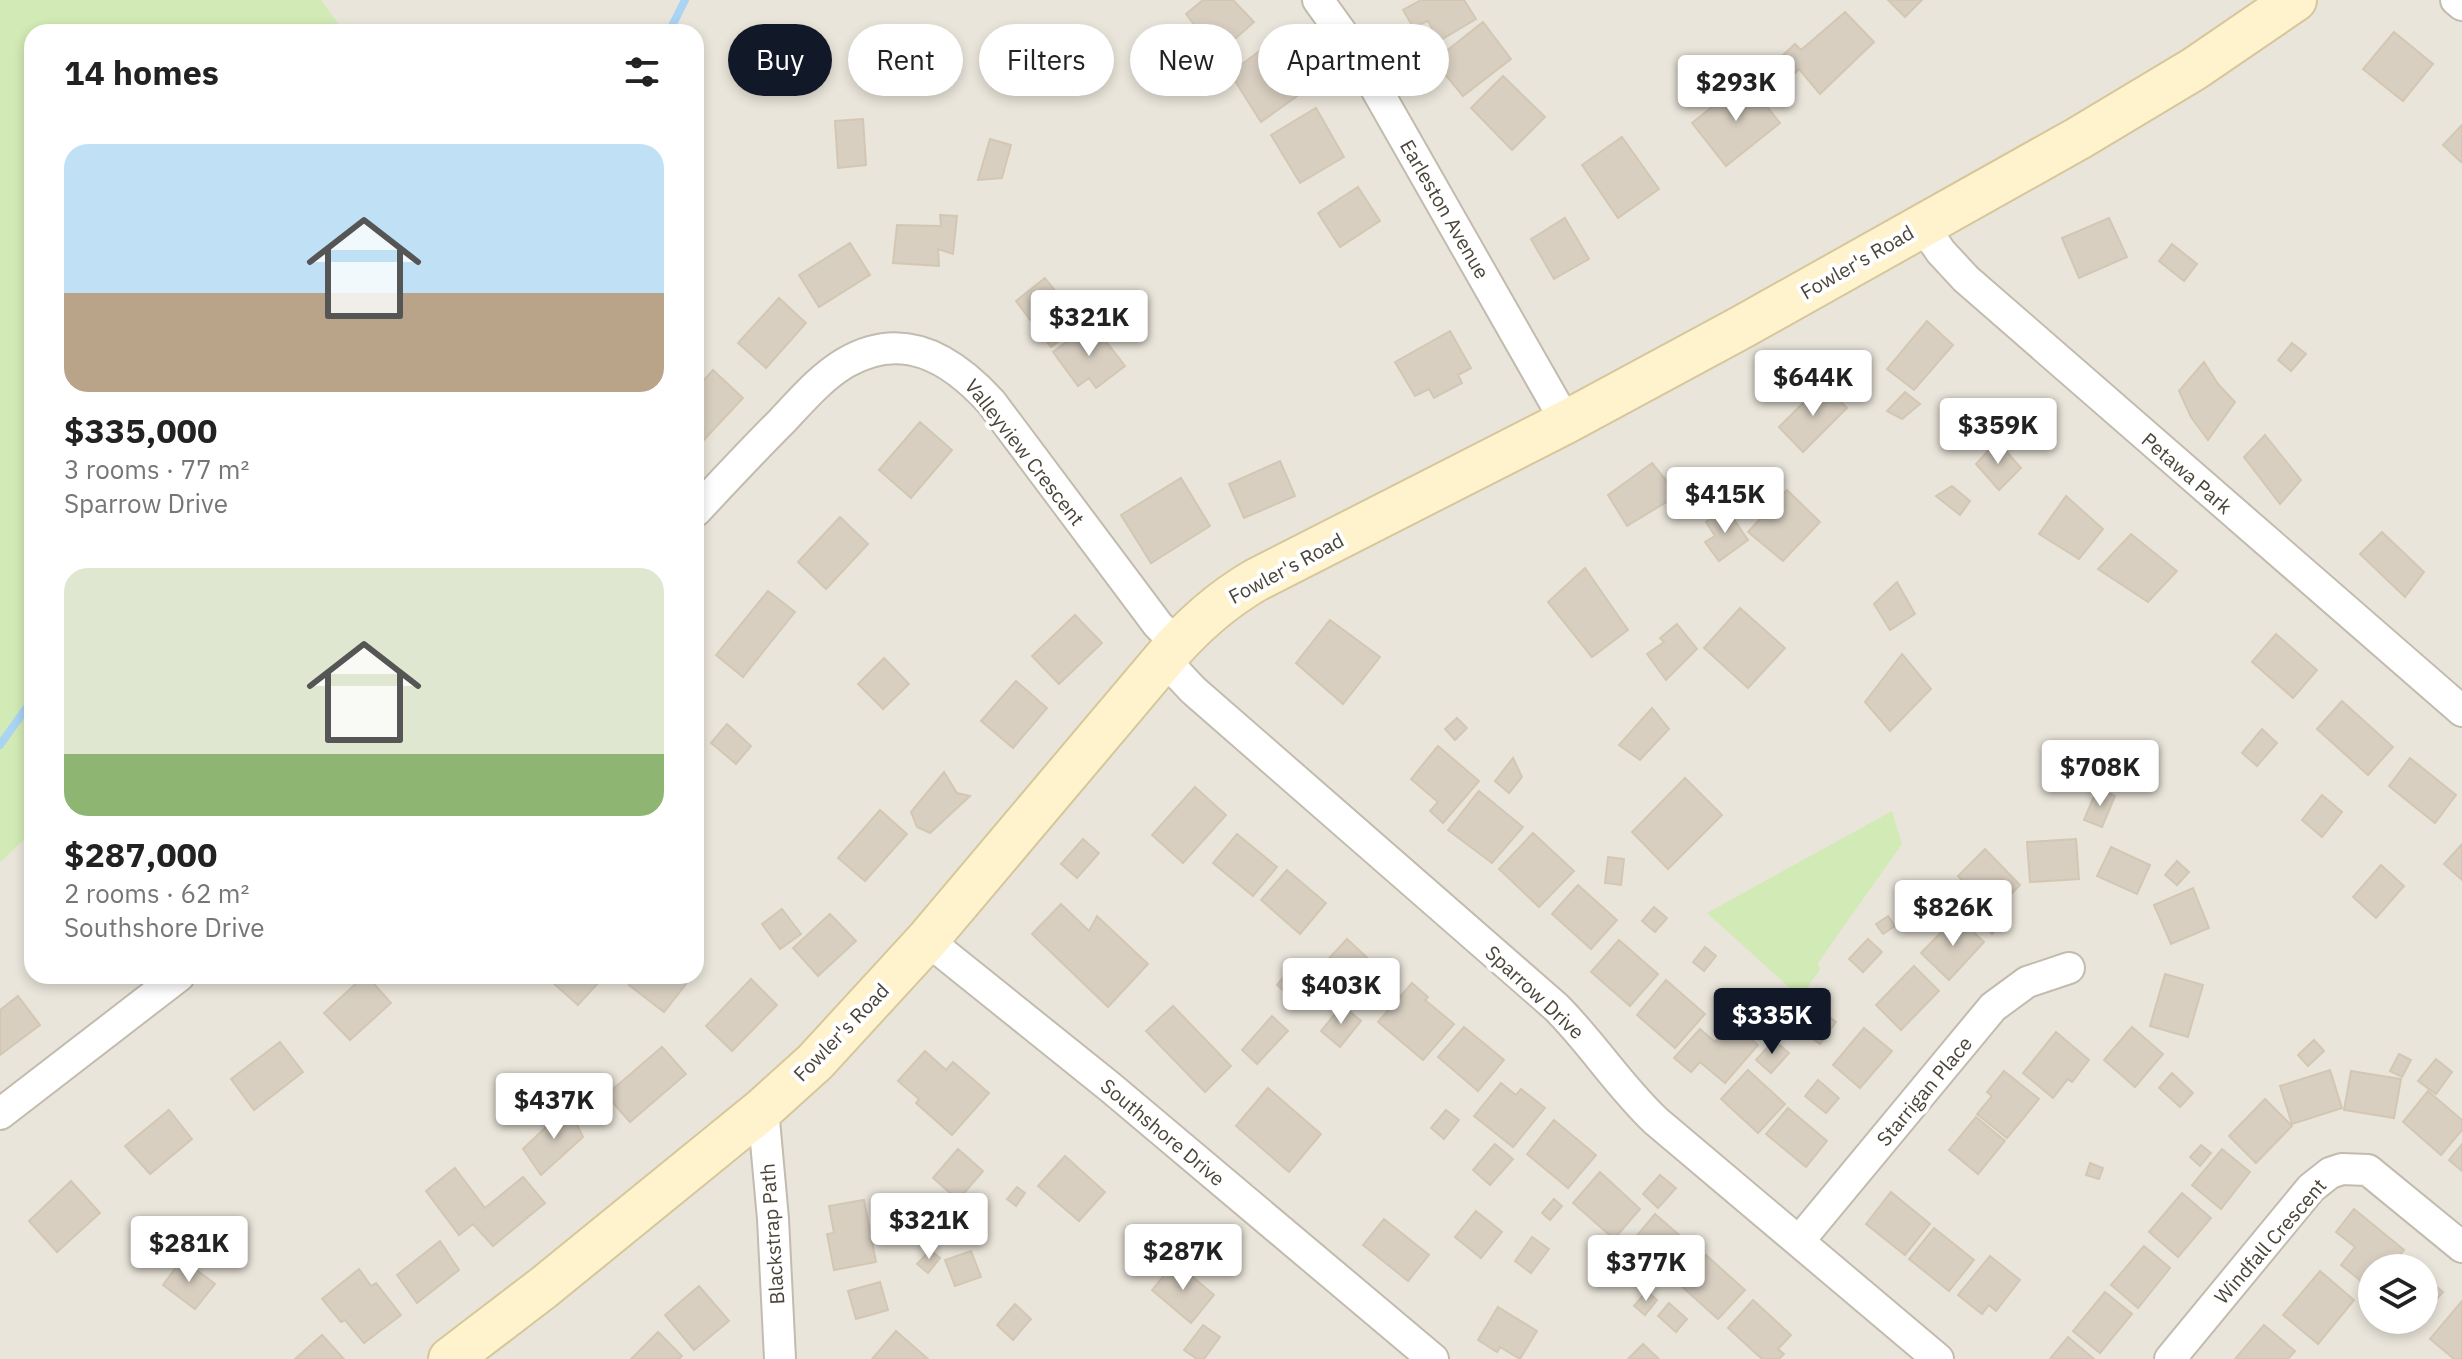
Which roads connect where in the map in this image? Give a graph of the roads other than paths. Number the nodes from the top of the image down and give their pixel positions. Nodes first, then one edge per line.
1 (1318, 0) edge
2 (2295, 0) edge
3 (2456, 0) edge
4 (2462, 5) edge
5 (1922, 225) junction
6 (1566, 422) junction
7 (704, 503) edge
8 (1170, 651) junction
9 (2462, 711) edge
10 (927, 940) junction
11 (2069, 968) dead end
12 (169, 984) edge
13 (763, 1109) junction
14 (0, 1114) edge
15 (1799, 1241) junction
16 (2462, 1247) edge
17 (450, 1359) edge
18 (780, 1359) edge
19 (1433, 1359) edge
20 (1938, 1359) edge
21 (2170, 1359) edge

1 - 6 street, Earleston Avenue
2 - 5 street, Fowler's Road
3 - 4 street
5 - 6 street, Fowler's Road
5 - 9 street, Petawa Park
6 - 8 street, Fowler's Road
7 - 8 street, Valleyview Crescent
8 - 10 street, Fowler's Road
8 - 15 street, Sparrow Drive
10 - 13 street, Fowler's Road
10 - 19 street, Southshore Drive
11 - 15 street, Starrigan Place
12 - 14 street
13 - 17 street, Fowler's Road
13 - 18 street, Blackstrap Path
15 - 20 street, Sparrow Drive
16 - 21 street, Windfall Crescent

